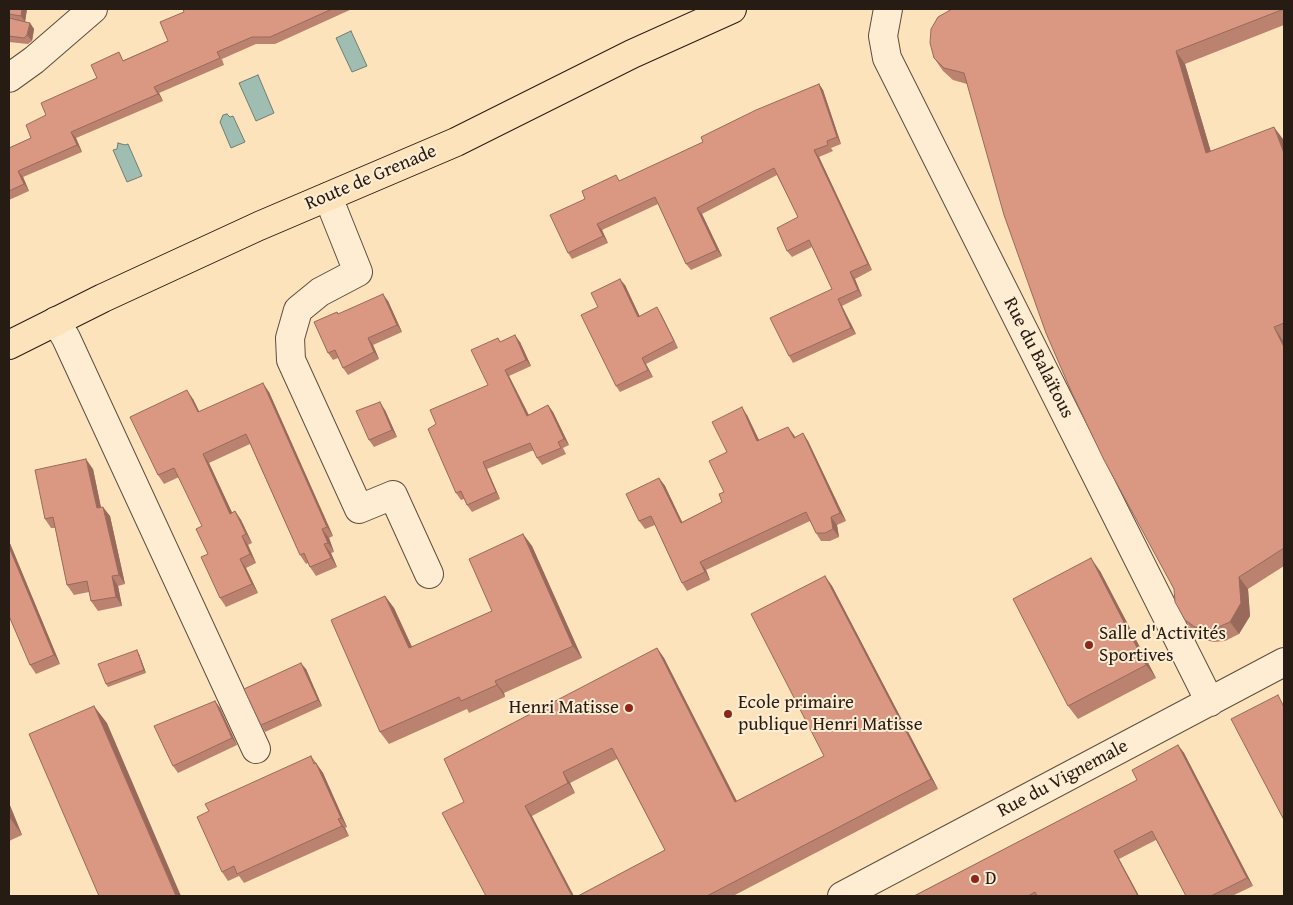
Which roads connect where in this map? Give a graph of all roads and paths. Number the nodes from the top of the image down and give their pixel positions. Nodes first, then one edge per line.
1 (93, 9) edge
2 (732, 9) edge
3 (888, 9) edge
4 (9, 78) edge
5 (328, 197) junction
6 (56, 321) junction
7 (9, 345) edge
8 (429, 574) dead end
9 (1284, 662) edge
10 (1210, 702) junction
11 (256, 749) dead end
12 (842, 896) edge

1 - 4 street
2 - 5 main road, Route de Grenade
3 - 10 street, Rue du Balaïtous
5 - 6 main road, Route de Grenade
5 - 8 street
6 - 7 main road, Route de Grenade
6 - 11 street
9 - 10 street, Rue du Vignemale
10 - 12 street, Rue du Vignemale

